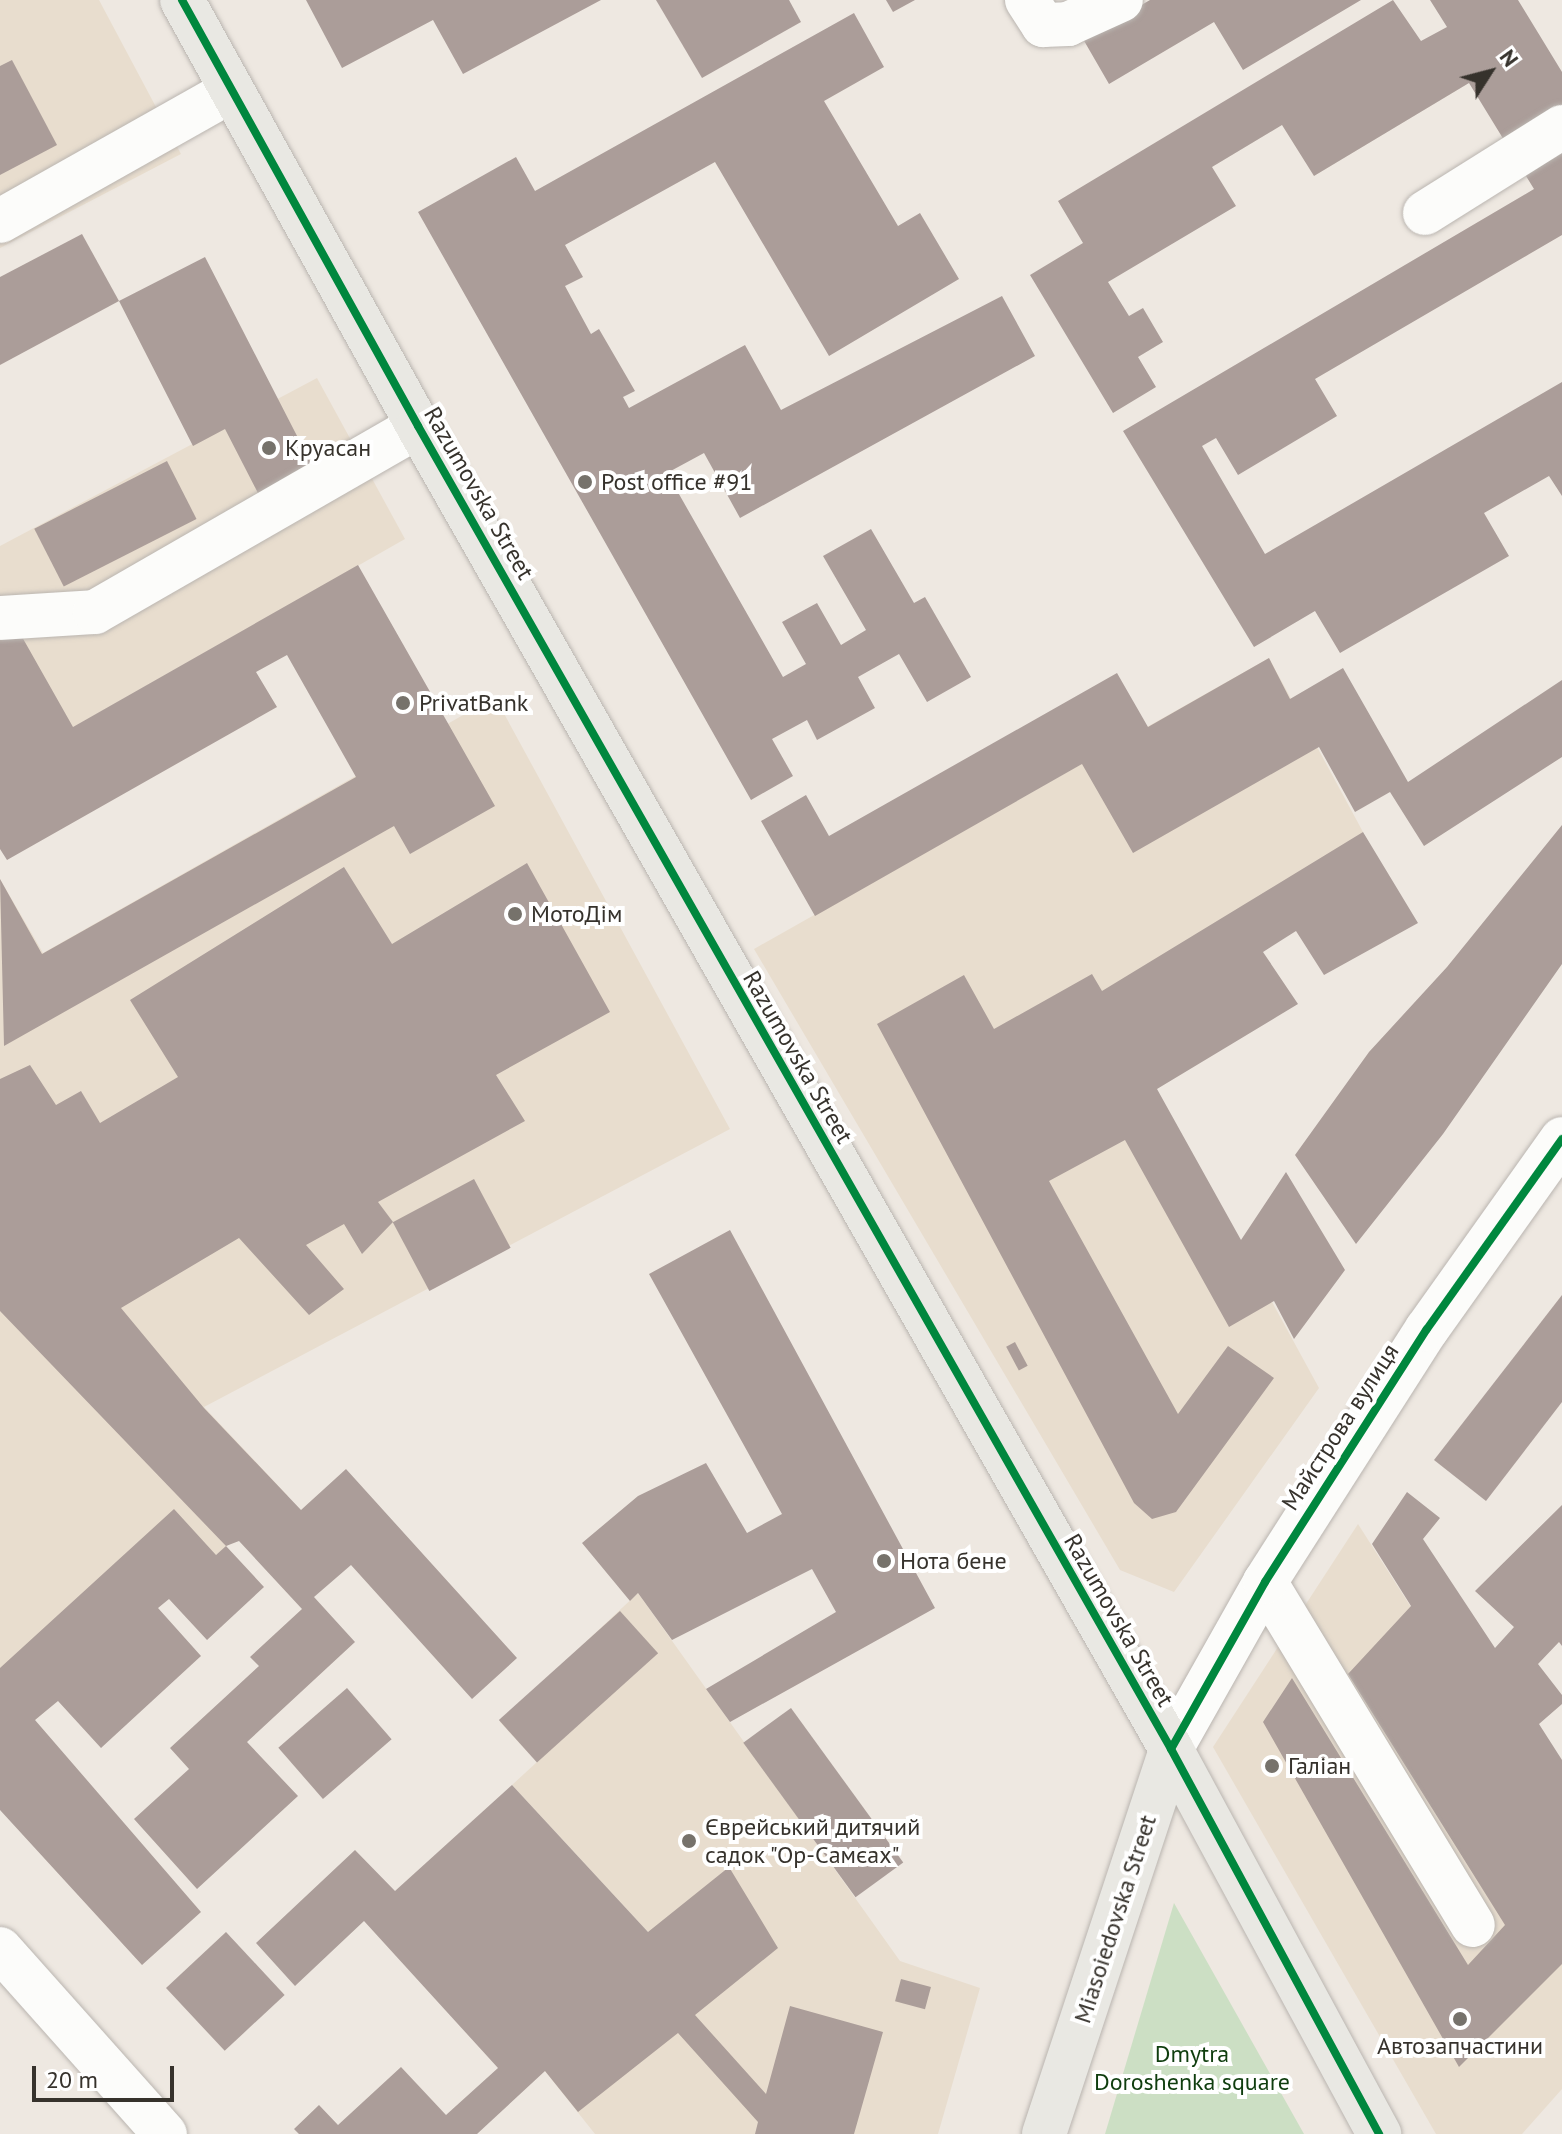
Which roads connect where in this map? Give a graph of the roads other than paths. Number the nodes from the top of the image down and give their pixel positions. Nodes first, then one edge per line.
1 (182, 0) edge
2 (1027, 0) edge
3 (1121, 0) edge
4 (231, 91) junction
5 (1562, 127) edge
6 (1425, 213) dead end
7 (0, 221) edge
8 (418, 426) junction
9 (0, 618) edge
10 (1562, 1139) edge
11 (1265, 1582) junction
12 (1171, 1749) junction
13 (1473, 1925) dead end
14 (0, 1949) edge
15 (165, 2134) edge
16 (1044, 2134) edge
17 (1379, 2134) edge

1 - 4 main road, Razumovska Street
2 - 3 street
4 - 7 street
4 - 8 main road, Razumovska Street
5 - 6 street
8 - 9 street
8 - 12 main road, Razumovska Street
10 - 11 street, Майстрова вулиця
11 - 12 street, Майстрова вулиця
11 - 13 street
12 - 16 main road, Miasoiedovska Street
12 - 17 main road, Razumovska Street
14 - 15 street

